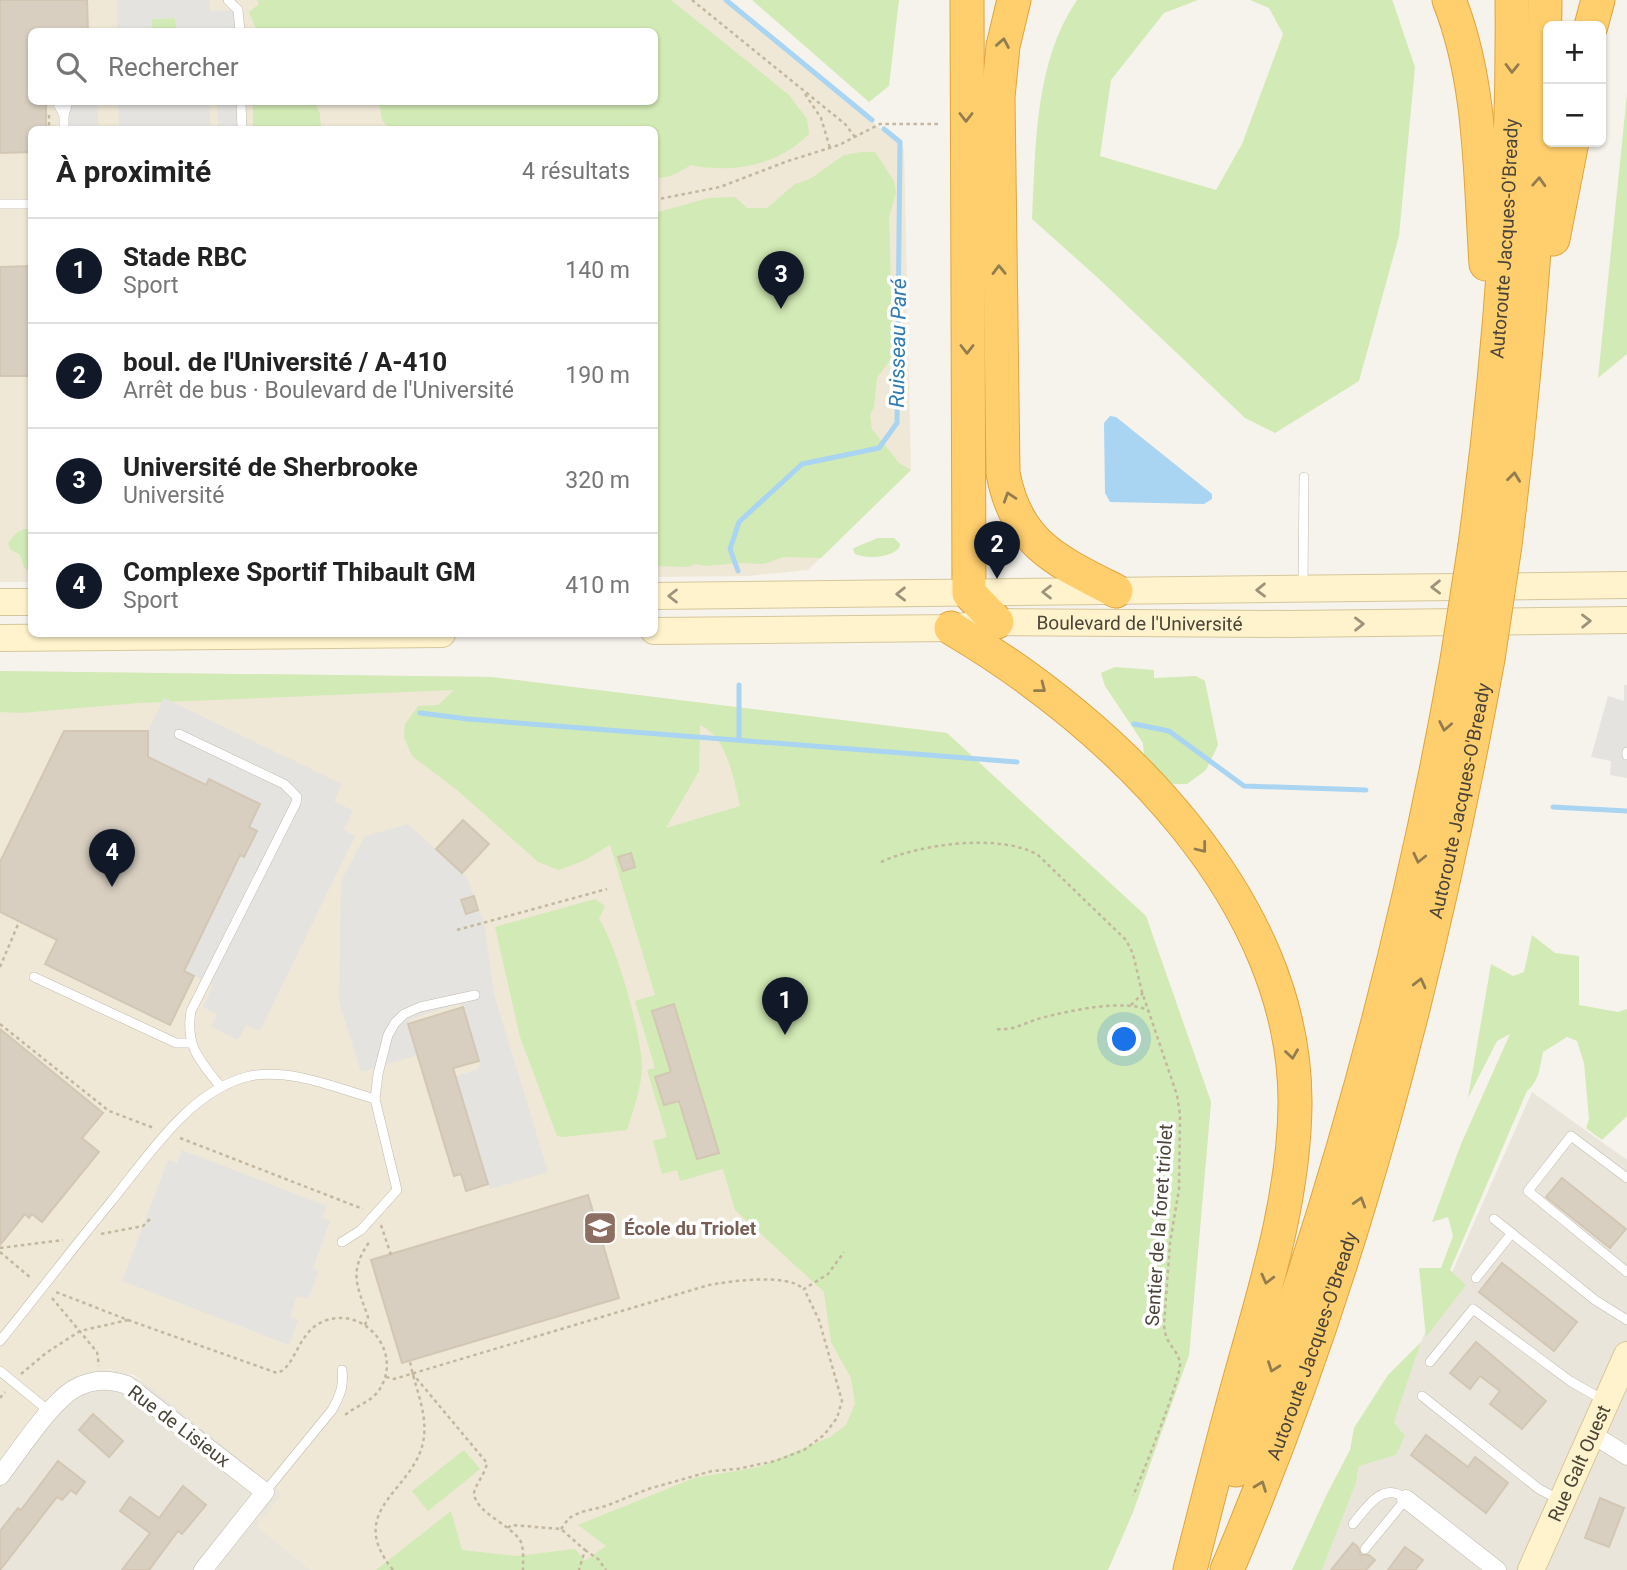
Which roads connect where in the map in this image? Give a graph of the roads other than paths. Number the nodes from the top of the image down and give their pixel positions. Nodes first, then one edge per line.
1 (228, 0) edge
2 (967, 0) edge
3 (1014, 0) edge
4 (1449, 0) edge
5 (1512, 0) edge
6 (1545, 0) edge
7 (1598, 0) edge
8 (1592, 21) edge
9 (240, 28) edge
10 (59, 105) edge
11 (67, 105) edge
12 (241, 105) edge
13 (64, 115) junction
14 (64, 126) edge
15 (242, 126) edge
16 (1571, 147) edge
17 (0, 204) edge
18 (28, 204) edge
19 (1510, 375) junction
20 (1304, 477) dead end
21 (1627, 585) edge
22 (1303, 589) junction
23 (1116, 592) junction
24 (969, 593) junction
25 (658, 596) edge
26 (0, 602) edge
27 (28, 602) edge
28 (1627, 620) edge
29 (997, 622) junction
30 (951, 628) junction
31 (658, 631) edge
32 (110, 637) edge
33 (0, 638) edge
34 (1473, 660) junction
35 (179, 734) dead end
36 (34, 977) dead end
37 (475, 995) dead end
38 (190, 1043) junction
39 (220, 1086) junction
40 (375, 1099) junction
41 (1627, 1178) edge
42 (1494, 1219) dead end
43 (1512, 1233) junction
44 (342, 1242) dead end
45 (1627, 1272) edge
46 (1476, 1278) dead end
47 (1627, 1320) edge
48 (0, 1341) edge
49 (1627, 1355) edge
50 (1430, 1362) dead end
51 (342, 1370) dead end
52 (0, 1371) edge
53 (1422, 1396) dead end
54 (1606, 1402) junction
55 (50, 1412) junction
56 (1591, 1434) junction
57 (1627, 1456) edge
58 (0, 1476) edge
59 (265, 1492) junction
60 (1406, 1499) junction
61 (1562, 1501) junction
62 (1353, 1524) dead end
63 (1365, 1549) dead end
64 (203, 1570) edge
65 (1190, 1570) edge
66 (1197, 1570) edge
67 (1227, 1570) edge
68 (1497, 1570) edge
69 (1531, 1570) edge

1 - 9 lane
2 -> 24 highway
23 -> 3 highway
4 - 19 highway
5 -> 19 highway, Autoroute Jacques-O'Bready
19 -> 6 highway, Autoroute Jacques-O'Bready
7 - 8 highway
10 - 13 lane
11 - 13 lane
12 - 15 lane
13 - 14 lane
16 - 19 highway
17 - 18 lane
19 - 34 highway, Autoroute Jacques-O'Bready, bridge
20 - 22 lane
21 -> 22 main road, Boulevard de l'Université
22 -> 23 main road, Boulevard de l'Université
23 -> 24 main road, Boulevard de l'Université
24 -> 25 main road, Boulevard de l'Université
24 - 29 highway
26 - 27 main road
29 -> 28 main road, Boulevard de l'Université
29 - 30 main road, Boulevard de l'Université
30 - 31 main road, Boulevard de l'Université
30 -> 65 highway
32 - 33 main road
34 -> 66 highway, Autoroute Jacques-O'Bready
67 -> 34 highway, Autoroute Jacques-O'Bready
35 - 38 lane
36 - 38 lane
37 - 40 lane
38 - 39 lane
39 - 40 lane
39 - 48 lane
40 - 44 lane
41 - 45 lane
42 - 43 lane
43 - 46 lane
43 - 47 lane
49 - 54 main road, Rue Galt Ouest
50 - 54 lane
51 - 59 lane
52 - 55 lane
53 - 61 lane
54 - 56 main road, Rue Galt Ouest
55 - 58 street
55 - 59 street, Rue de Lisieux
56 - 57 street
56 - 61 main road, Rue Galt Ouest
59 - 64 street
60 - 62 lane
60 - 63 lane
60 - 68 street
61 - 69 main road, Rue Galt Ouest

